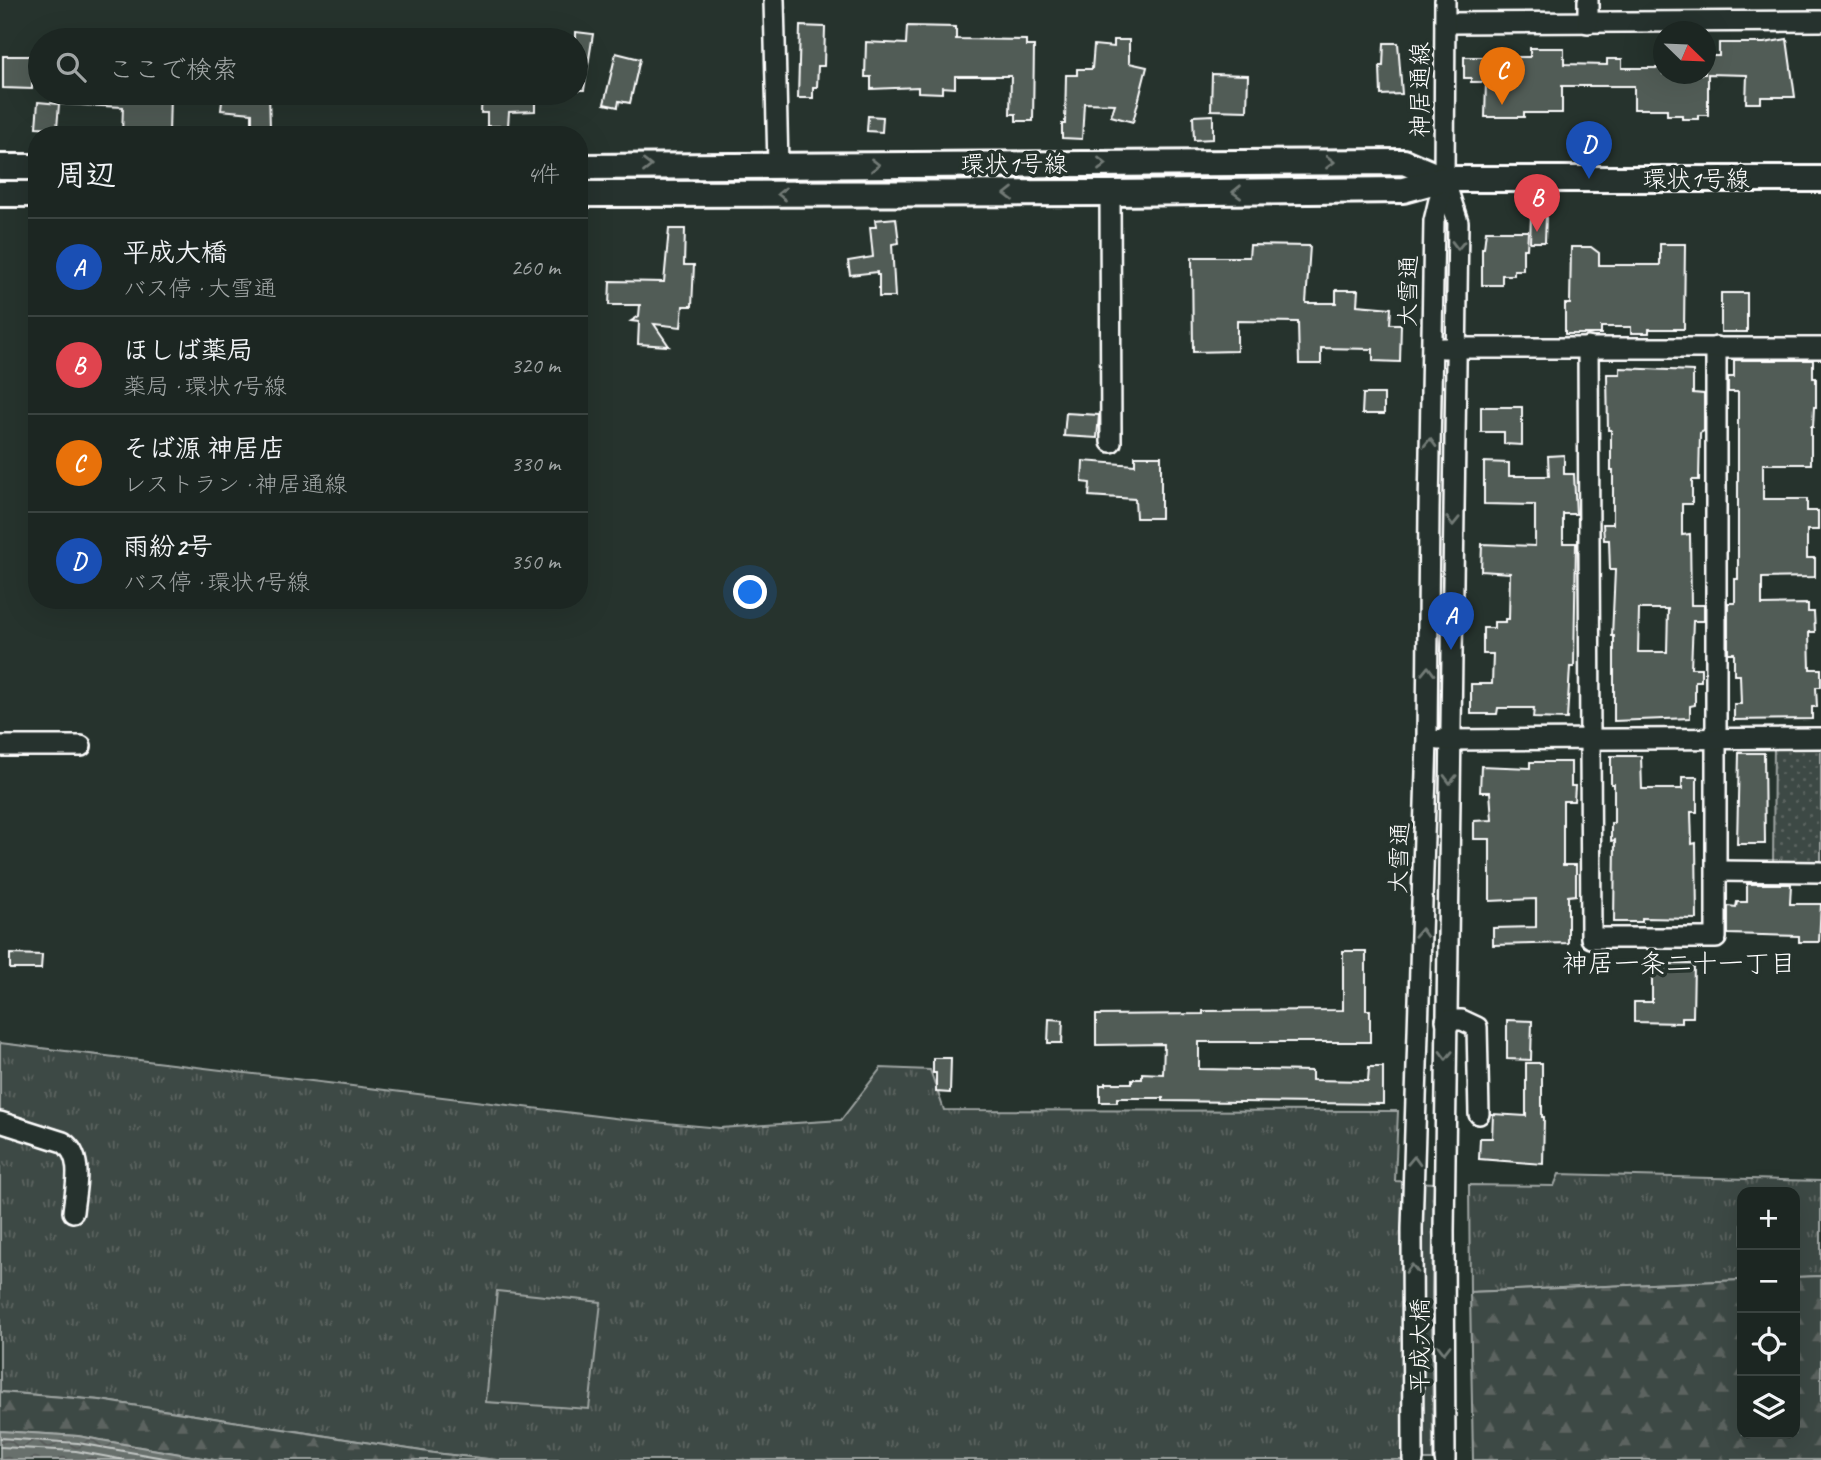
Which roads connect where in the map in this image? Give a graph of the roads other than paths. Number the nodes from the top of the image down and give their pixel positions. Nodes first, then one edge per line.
1 (774, 0) edge
2 (1444, 0) edge
3 (1588, 0) edge
4 (1821, 21) edge
5 (1445, 23) junction
6 (1588, 23) junction
7 (778, 166) junction
8 (0, 167) edge
9 (28, 167) edge
10 (588, 167) edge
11 (1821, 178) edge
12 (1444, 179) junction
13 (0, 194) edge
14 (28, 194) edge
15 (588, 194) edge
16 (1110, 194) junction
17 (1588, 347) junction
18 (1716, 347) junction
19 (1432, 348) junction
20 (1456, 348) junction
21 (1821, 348) edge
22 (1111, 442) dead end
23 (1717, 737) junction
24 (1821, 738) edge
25 (1427, 739) junction
26 (1588, 739) junction
27 (1450, 740) junction
28 (0, 746) edge
29 (81, 746) dead end
30 (1717, 871) junction
31 (1821, 872) edge
32 (1446, 1020) junction
33 (1479, 1114) dead end
34 (0, 1122) edge
35 (73, 1212) dead end
36 (1444, 1231) joint
37 (1413, 1460) edge
38 (1445, 1460) edge

1 - 7 street
2 - 5 street, 神居通線
3 - 6 street
4 - 6 street
5 - 6 street
5 - 12 street, 神居通線
10 -> 7 main road, 環状1号線
7 -> 12 main road, 環状1号線
8 - 9 main road
11 - 12 main road, 環状1号線
12 -> 16 main road, 環状1号線
12 - 19 street, 大雪通
12 -> 20 street, 大雪通
13 - 14 main road
16 -> 15 main road, 環状1号線
16 - 22 street
17 - 18 street
17 - 20 street
17 - 26 street
18 - 21 street
18 - 23 street
19 - 20 street
25 -> 19 street, 大雪通
20 -> 27 street, 大雪通
23 - 24 street
23 - 26 street
23 - 30 street
25 - 27 street
37 -> 25 street, 大雪通
26 - 27 street
26 - 30 street
27 -> 32 street, 大雪通
28 - 29 street
30 - 31 street
32 - 33 street
32 -> 36 street, 大雪通
34 - 35 street
36 -> 38 street, 平成大橋

